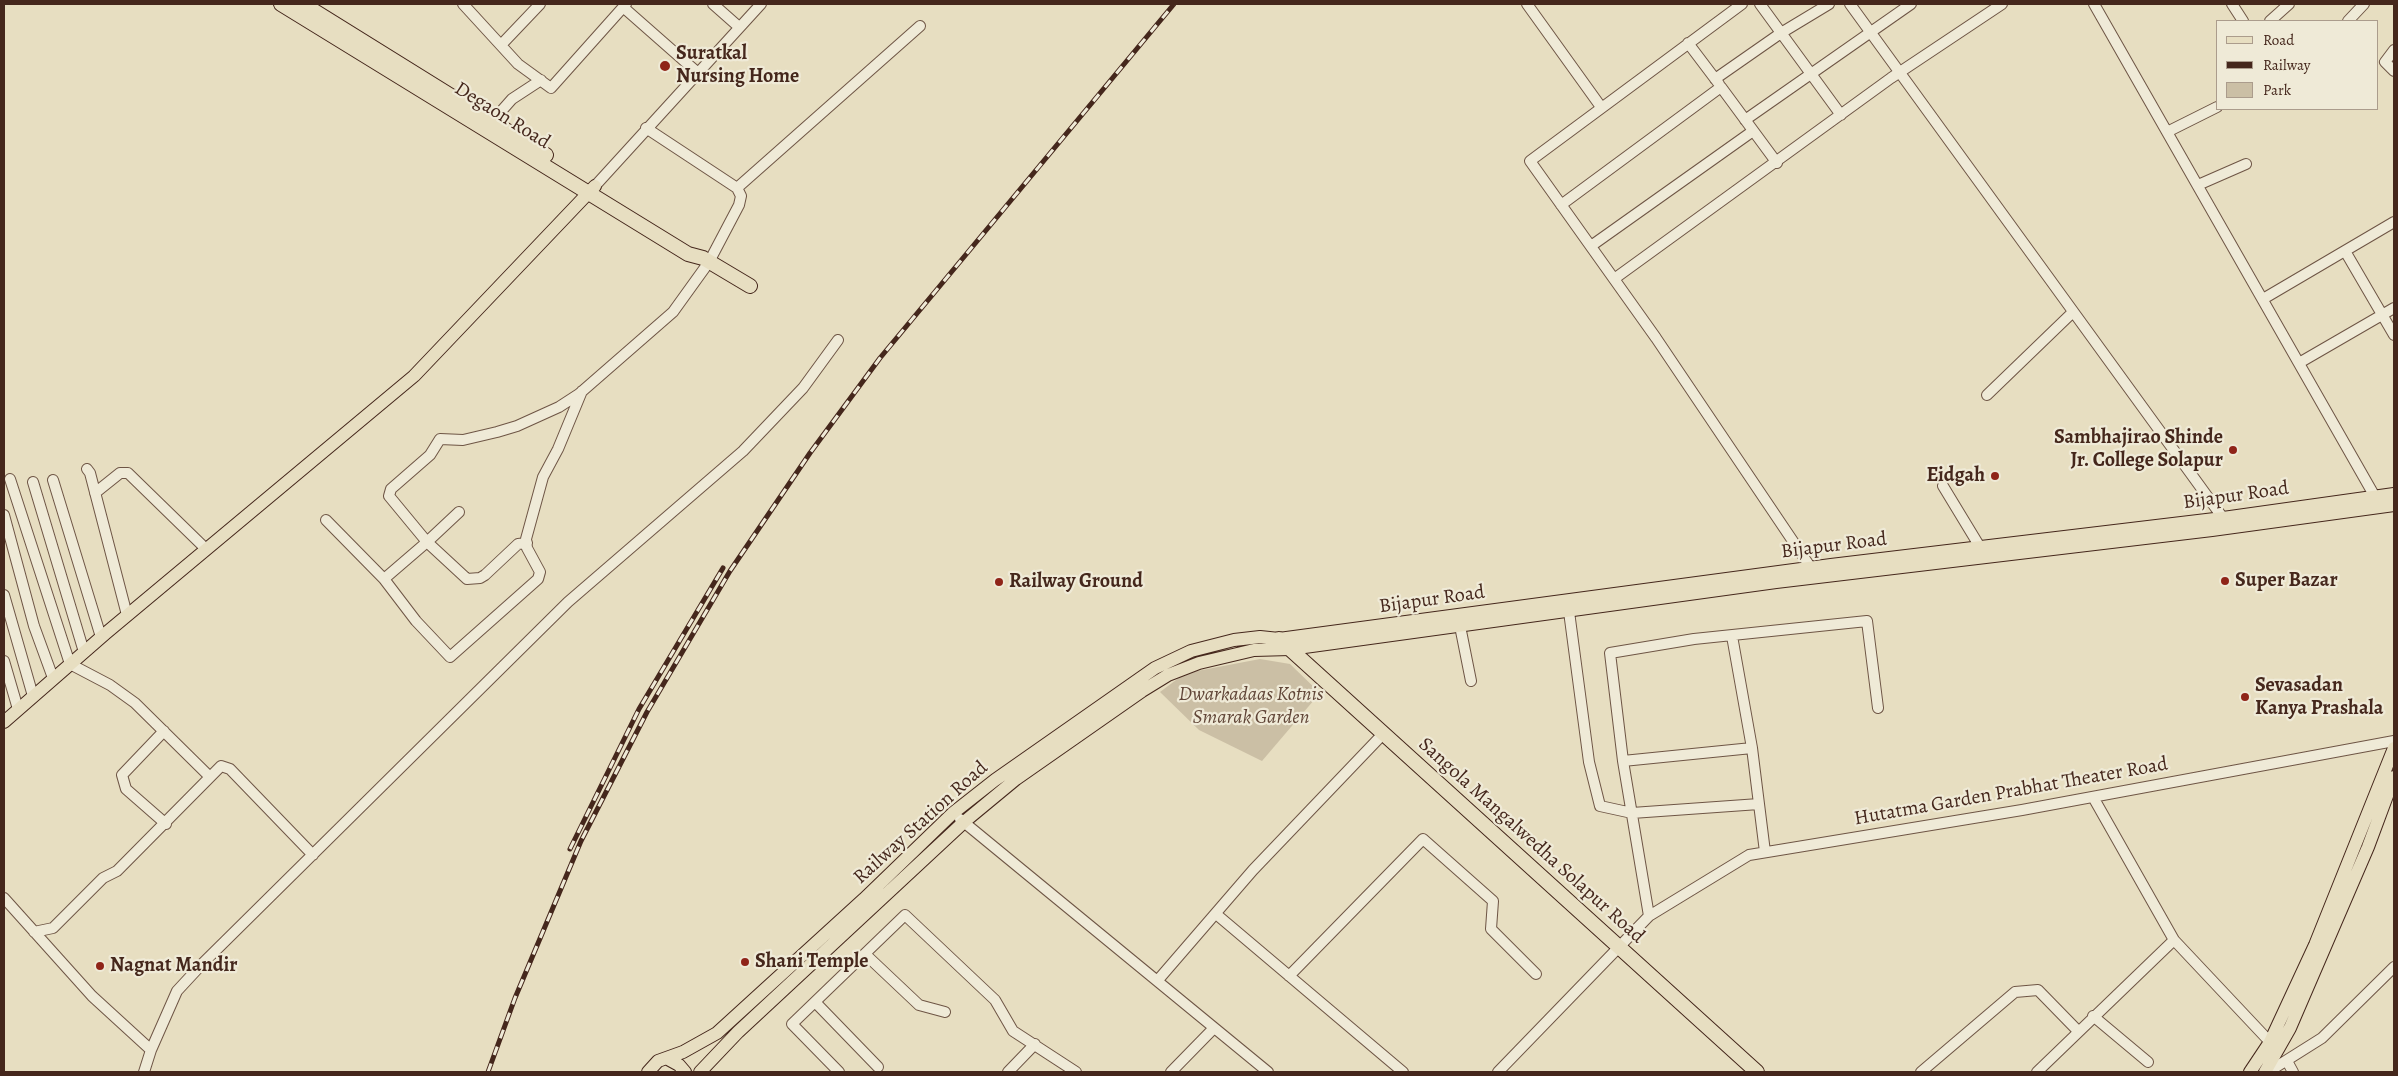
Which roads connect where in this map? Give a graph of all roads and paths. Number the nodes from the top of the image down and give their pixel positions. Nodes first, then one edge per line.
1 (281, 4) edge
2 (303, 4) edge
3 (463, 4) edge
4 (540, 4) edge
5 (712, 4) edge
6 (761, 4) edge
7 (1527, 4) edge
8 (1742, 4) edge
9 (1760, 4) edge
10 (1829, 4) edge
11 (1850, 4) edge
12 (1911, 4) edge
13 (2002, 4) edge
14 (2094, 4) edge
15 (2232, 4) edge
16 (2289, 4) edge
17 (2364, 4) edge
18 (625, 5) edge
19 (1987, 8) edge
20 (2242, 20) edge
21 (2271, 20) edge
22 (2349, 20) edge
23 (920, 26) dead end
24 (739, 27) junction
25 (1871, 32) junction
26 (1781, 33) junction
27 (1688, 43) junction
28 (501, 45) junction
29 (2394, 50) edge
30 (2394, 71) edge
31 (1900, 72) junction
32 (698, 73) junction
33 (1811, 73) junction
34 (541, 80) junction
35 (1718, 83) junction
36 (1601, 107) junction
37 (2216, 108) edge
38 (1841, 115) junction
39 (1745, 120) junction
40 (489, 125) junction
41 (646, 128) junction
42 (1753, 131) junction
43 (2167, 132) junction
44 (1777, 163) junction
45 (2246, 164) dead end
46 (2198, 185) junction
47 (737, 188) junction
48 (592, 189) junction
49 (1561, 205) junction
50 (2394, 222) edge
51 (1591, 246) junction
52 (2345, 251) junction
53 (706, 260) junction
54 (1614, 279) junction
55 (750, 286) dead end
56 (2263, 299) junction
57 (2394, 308) edge
58 (2073, 312) junction
59 (2382, 315) junction
60 (2394, 335) edge
61 (838, 340) dead end
62 (2299, 363) junction
63 (582, 391) junction
64 (1986, 395) dead end
65 (87, 469) dead end
66 (10, 480) dead end
67 (53, 480) dead end
68 (33, 482) dead end
69 (1943, 486) dead end
70 (95, 493) junction
71 (2394, 494) edge
72 (2378, 502) junction
73 (2394, 505) edge
74 (459, 512) dead end
75 (4, 516) edge
76 (326, 520) dead end
77 (2224, 523) junction
78 (427, 542) junction
79 (527, 543) junction
80 (1980, 547) junction
81 (206, 549) junction
82 (1812, 568) junction
83 (384, 579) junction
84 (4, 595) edge
85 (1568, 606) junction
86 (127, 615) junction
87 (1460, 626) junction
88 (1732, 636) junction
89 (101, 637) junction
90 (1279, 639) junction
91 (1290, 649) junction
92 (84, 652) junction
93 (4, 661) edge
94 (70, 664) junction
95 (54, 678) junction
96 (1470, 682) dead end
97 (33, 696) junction
98 (1878, 708) dead end
99 (18, 709) junction
100 (4, 722) edge
101 (164, 732) junction
102 (1383, 734) junction
103 (2394, 741) edge
104 (1752, 748) junction
105 (2394, 748) edge
106 (1622, 761) junction
107 (209, 776) junction
108 (2394, 777) edge
109 (2093, 797) junction
110 (1759, 804) junction
111 (953, 813) junction
112 (1632, 813) junction
113 (964, 822) junction
114 (166, 824) junction
115 (1765, 852) junction
116 (313, 855) junction
117 (4, 898) edge
118 (1216, 914) junction
119 (1649, 916) junction
120 (34, 932) junction
121 (2174, 940) junction
122 (1618, 947) junction
123 (865, 954) junction
124 (2394, 967) edge
125 (1536, 974) dead end
126 (1289, 976) junction
127 (1158, 980) junction
128 (815, 1002) junction
129 (945, 1012) dead end
130 (2094, 1016) junction
131 (1214, 1028) junction
132 (2078, 1031) junction
133 (2270, 1042) junction
134 (1035, 1044) junction
135 (151, 1050) junction
136 (668, 1059) junction
137 (2287, 1061) junction
138 (2148, 1062) dead end
139 (878, 1067) dead end
140 (144, 1072) edge
141 (648, 1072) edge
142 (685, 1072) edge
143 (700, 1072) edge
144 (839, 1072) edge
145 (1008, 1072) edge
146 (1076, 1072) edge
147 (1172, 1072) edge
148 (1268, 1072) edge
149 (1403, 1072) edge
150 (1498, 1072) edge
151 (1757, 1072) edge
152 (1921, 1072) edge
153 (2037, 1072) edge
154 (2250, 1072) edge
155 (2267, 1072) edge
156 (2293, 1072) edge

1 - 40 highway, Degaon Road
2 - 40 highway, Degaon Road
3 - 28 street
4 - 28 street
5 - 24 street
6 - 24 street
7 - 36 street
8 - 27 street
9 - 26 street
10 - 26 street
11 - 25 street
12 - 25 street
13 - 19 street
14 - 43 street
15 - 20 street
16 - 21 street
17 - 22 street
18 - 32 street
18 - 34 street
19 - 31 street
23 - 47 street
24 - 32 street
25 - 31 street
25 - 33 street
26 - 33 street
26 - 35 street
27 - 35 street
27 - 36 street
28 - 34 street
29 - 30 street
31 - 38 street
31 - 58 street
32 - 41 street
33 - 38 street
33 - 39 street
34 - 40 street
35 - 39 street
35 - 49 street
36 - 49 street
37 - 43 street
38 - 44 street
39 - 42 street
40 - 48 highway, Degaon Road
41 - 47 street
41 - 48 street
42 - 44 street
42 - 51 street
43 - 46 street
44 - 54 street
45 - 46 street
46 - 56 street
47 - 53 street
48 - 53 highway, Degaon Road
48 - 81 main road
49 - 51 street
50 - 52 street
51 - 54 street
52 - 56 street
52 - 59 street
53 - 55 highway, Degaon Road
53 - 63 street
54 - 82 street
56 - 62 street
57 - 59 street
58 - 64 street
58 - 77 street
59 - 60 street
59 - 62 street
61 - 116 street
62 - 72 street
63 - 78 street
63 - 79 street
65 - 70 street
66 - 94 street
67 - 89 street
68 - 92 street
69 - 80 street
70 - 81 street
70 - 86 street
71 - 72 main road, Bijapur Road
72 - 73 main road
72 - 77 main road, Bijapur Road
74 - 78 street
75 - 95 street
76 - 83 street
77 - 80 main road, Bijapur Road
77 - 85 main road
78 - 79 street
78 - 83 street
79 - 83 street
80 - 82 main road, Bijapur Road
81 - 86 main road
82 - 85 main road, Bijapur Road
84 - 97 street
85 - 87 main road, Railway Station Road
85 - 90 main road, Bijapur Road
85 - 112 street
86 - 89 main road
87 - 91 main road, Railway Station Road
87 - 96 street
88 - 98 street
88 - 104 street
88 - 106 street
89 - 92 main road
90 - 91 highway, Sangola Mangalwedha Solapur Road
90 - 111 main road, Railway Station Road
91 - 102 highway, Sangola Mangalwedha Solapur Road
91 - 113 main road, Railway Station Road
92 - 94 main road
93 - 99 street
94 - 95 main road
94 - 101 street
95 - 97 main road
97 - 99 main road
99 - 100 main road
101 - 107 street
101 - 114 street
102 - 118 street
102 - 122 highway, Sangola Mangalwedha Solapur Road
103 - 109 street, Hutatma Garden Prabhat Theater Road
104 - 106 street
104 - 110 street
105 - 133 main road
106 - 112 street
107 - 114 street
107 - 116 street
108 - 155 main road
109 - 115 street, Hutatma Garden Prabhat Theater Road
109 - 121 street
110 - 112 street
110 - 115 street
111 - 113 street
111 - 136 main road, Railway Station Road
112 - 119 street
113 - 127 street
113 - 143 main road, Railway Station Road
114 - 120 street
115 - 119 street, Hutatma Garden Prabhat Theater Road
116 - 135 street
117 - 120 street
118 - 126 street
118 - 127 street
119 - 122 street, Hutatma Garden Prabhat Theater Road
120 - 135 street
121 - 130 street
121 - 133 street
122 - 150 street, Hutatma Garden Prabhat Theater Road
122 - 151 highway, Sangola Mangalwedha Solapur Road
123 - 128 street
123 - 129 street
123 - 134 street
124 - 137 street
125 - 126 street
126 - 149 street
127 - 131 street
128 - 139 street
128 - 144 street
130 - 132 street
130 - 138 street
131 - 147 street
131 - 148 street
132 - 152 street
132 - 153 street
133 - 154 main road
134 - 145 street
134 - 146 street
135 - 140 street
136 - 141 main road
136 - 142 main road
137 - 155 street
137 - 156 street

